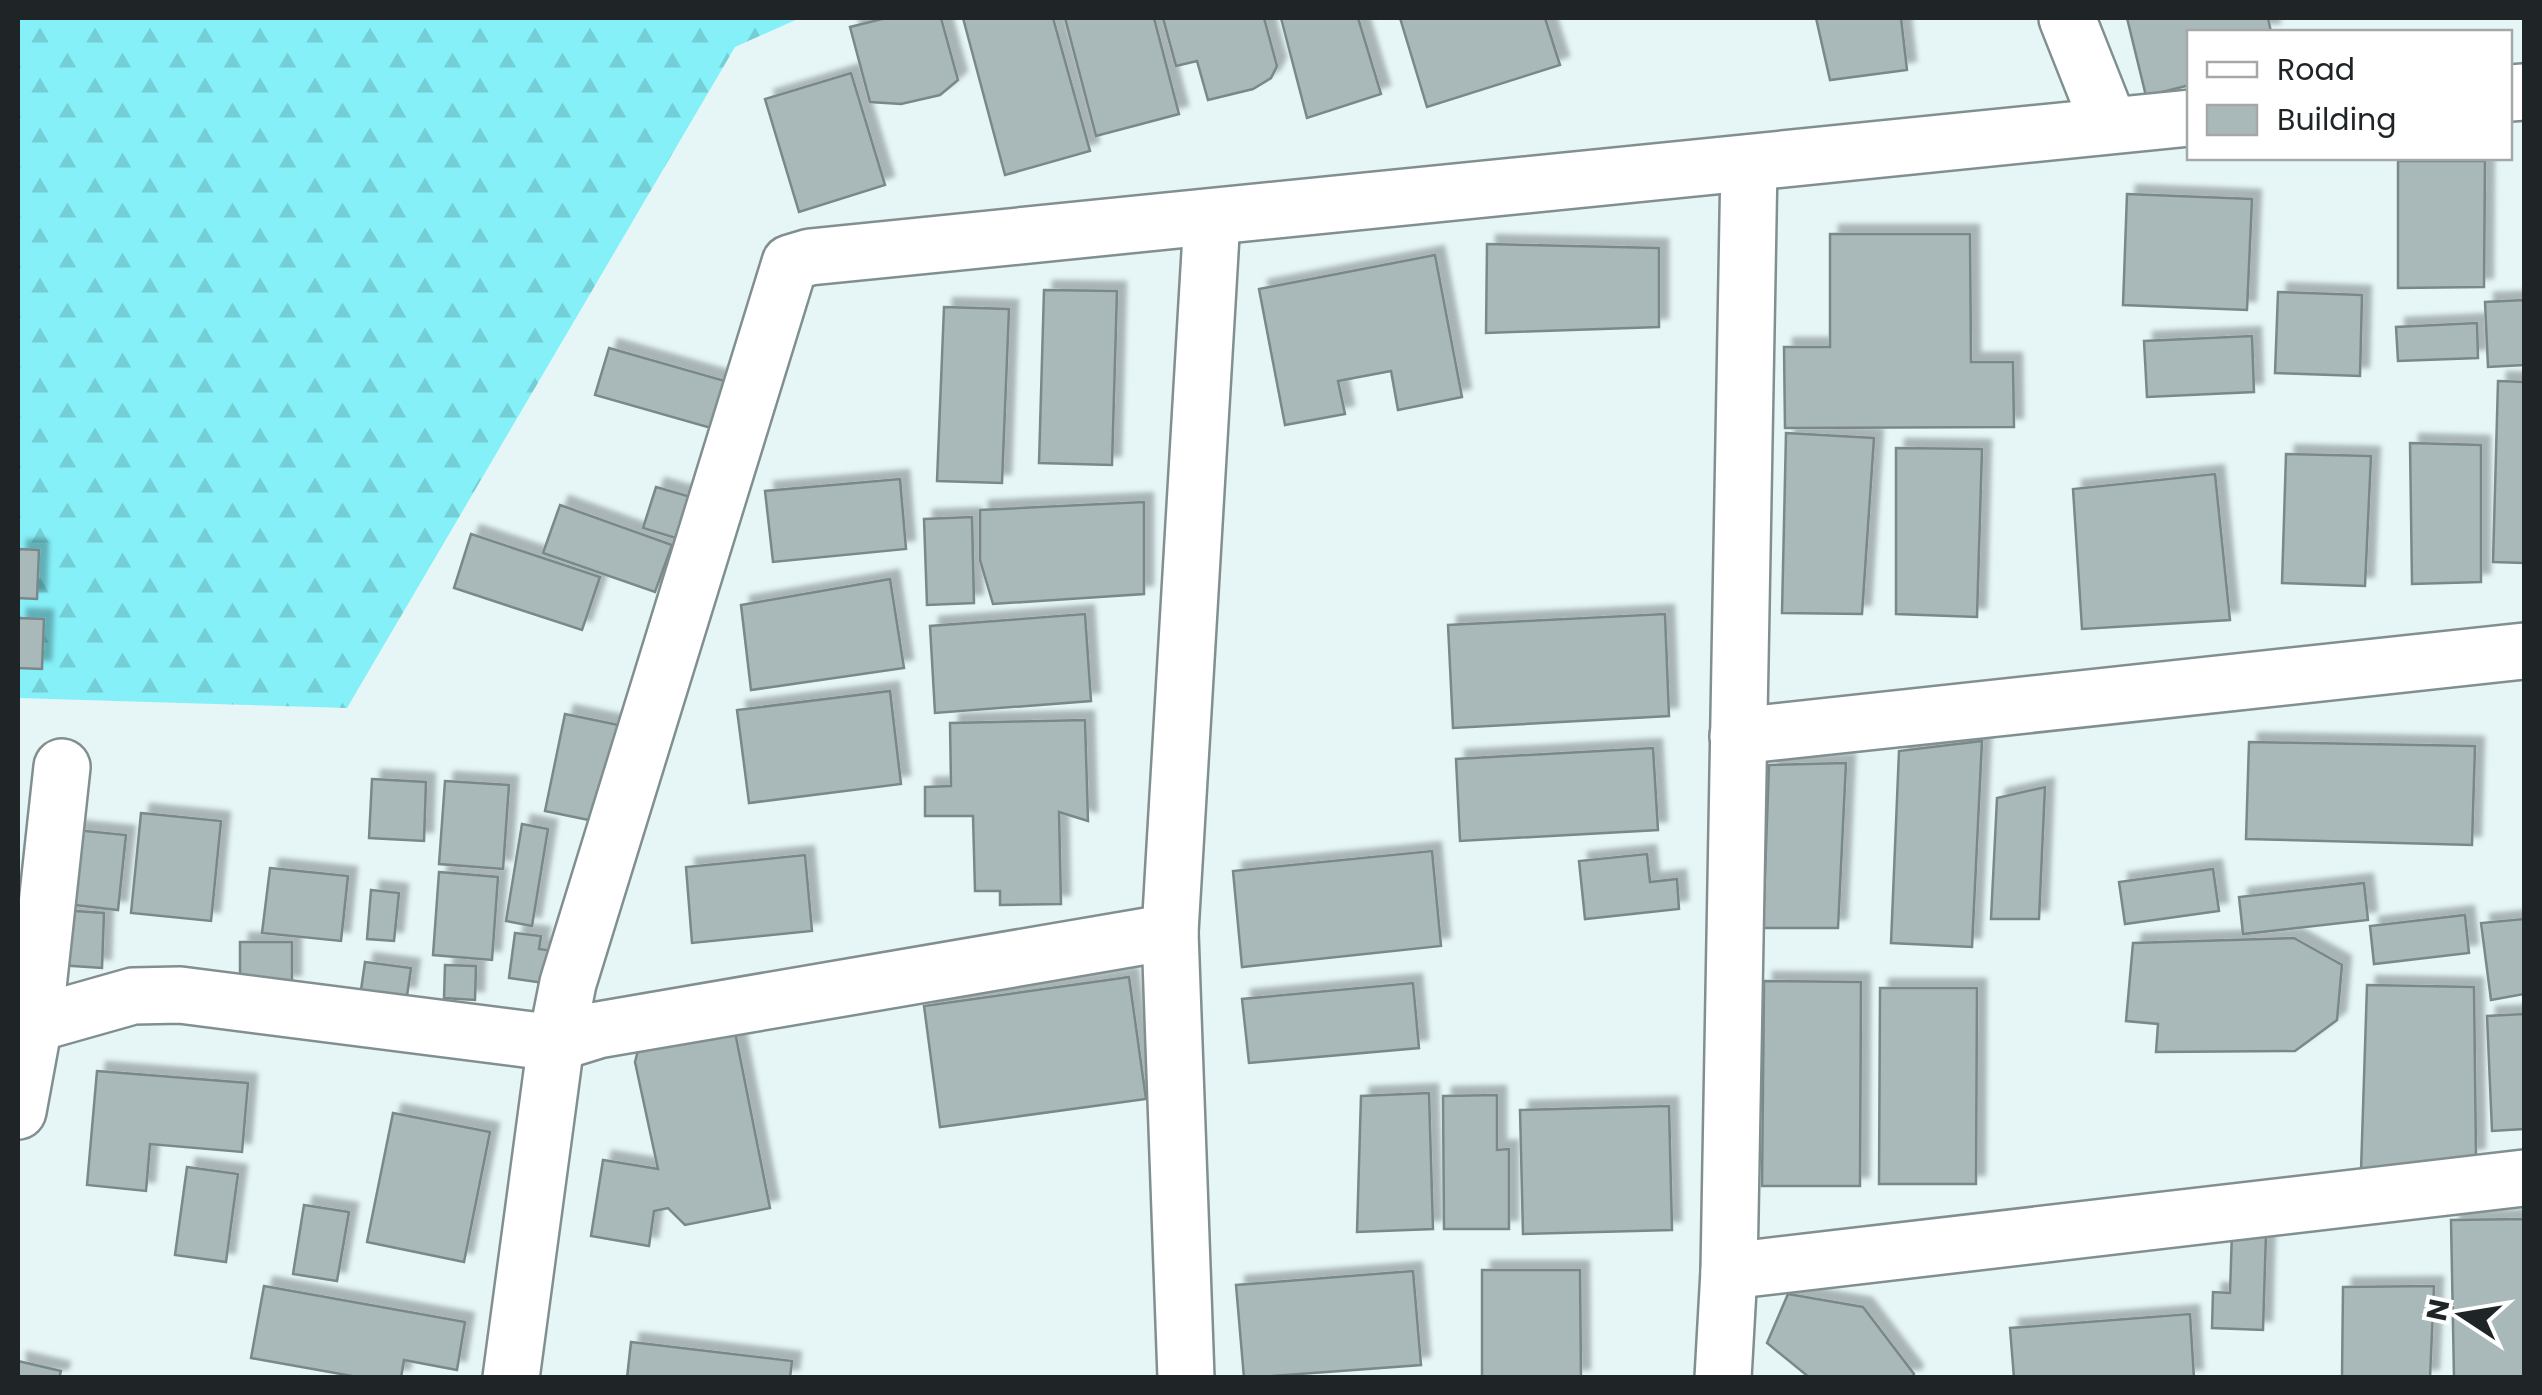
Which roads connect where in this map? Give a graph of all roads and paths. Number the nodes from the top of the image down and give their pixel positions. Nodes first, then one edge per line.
1 (2067, 18) edge
2 (2187, 118) edge
3 (2109, 124) junction
4 (1749, 163) junction
5 (1212, 218) junction
6 (2524, 652) edge
7 (1738, 736) junction
8 (62, 766) dead end
9 (1170, 932) junction
10 (34, 1024) junction
11 (556, 1043) junction
12 (18, 1111) edge
13 (2524, 1178) edge
14 (1729, 1272) junction
15 (511, 1378) edge
16 (1186, 1378) edge
17 (1724, 1378) edge

1 - 3 street
2 - 3 street
3 - 4 street
4 - 5 street
4 - 7 street
5 - 9 street
5 - 11 street
6 - 7 street
7 - 14 street
8 - 10 street
9 - 11 street
9 - 16 street
10 - 11 street
10 - 12 street
11 - 15 street
13 - 14 street
14 - 17 street

